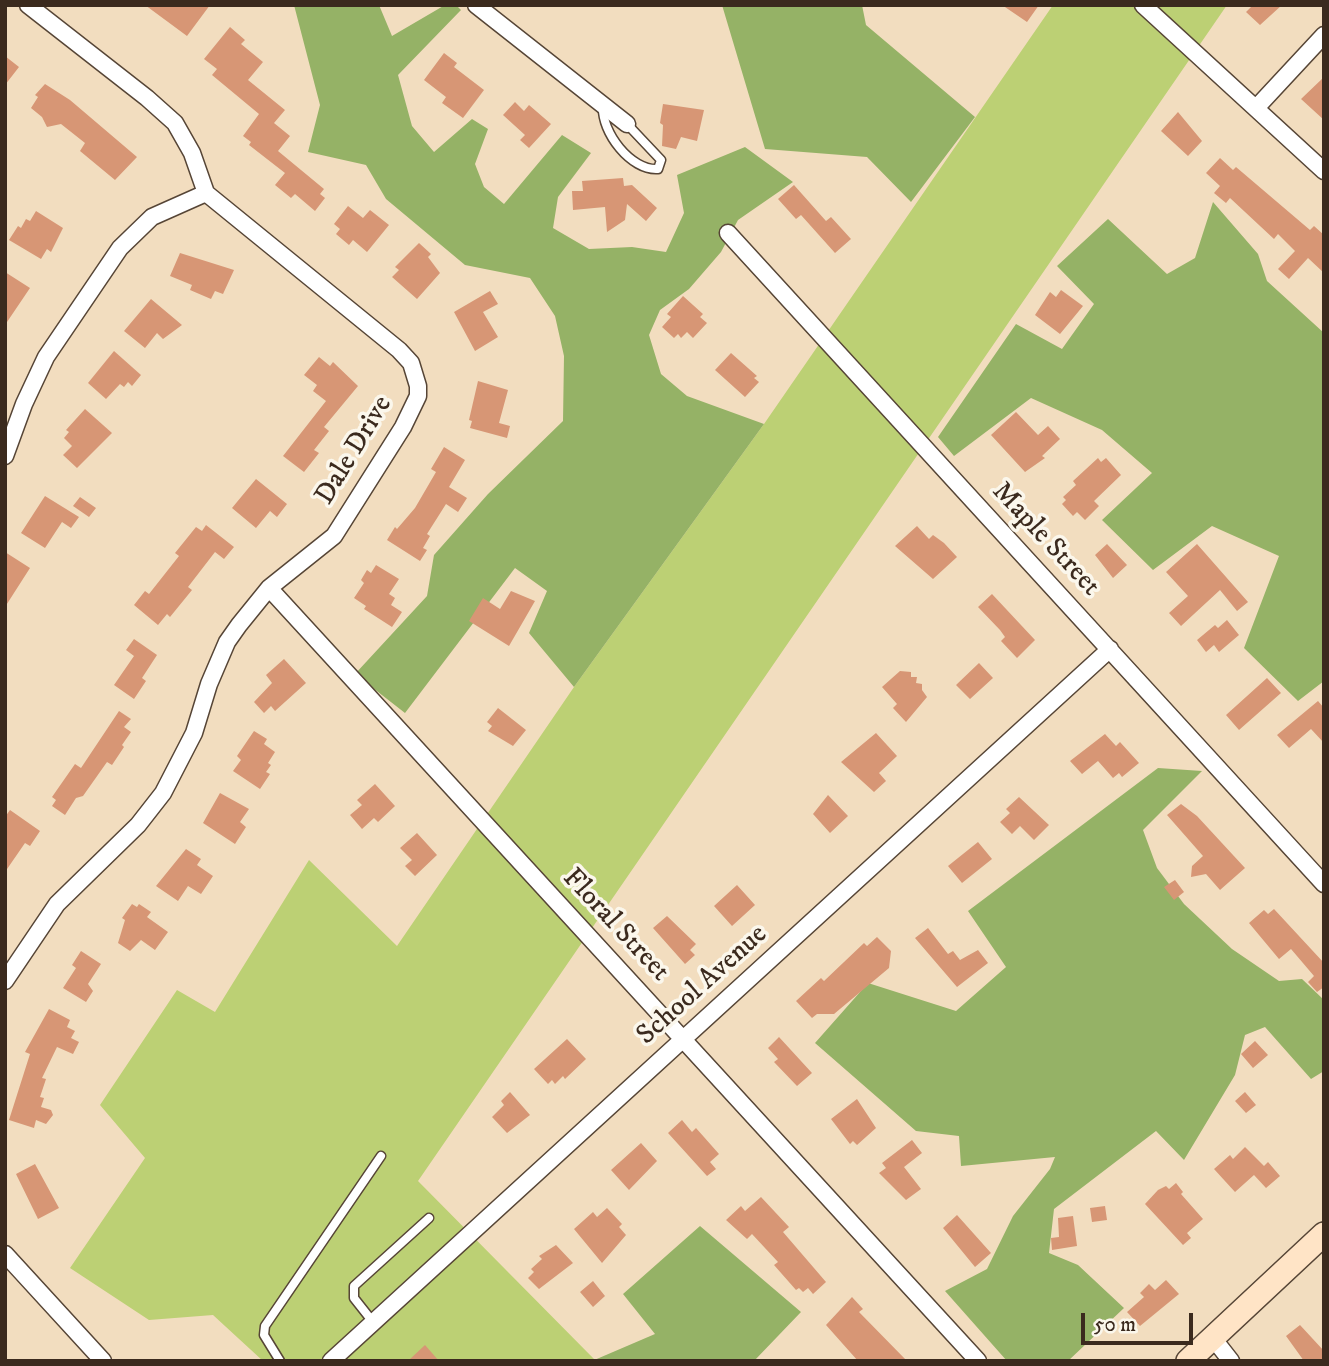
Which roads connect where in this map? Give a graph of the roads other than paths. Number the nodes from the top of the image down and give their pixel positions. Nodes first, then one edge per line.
1 (28, 5) edge
2 (476, 5) edge
3 (1143, 5) edge
4 (1324, 35) edge
5 (603, 105) junction
6 (1257, 107) junction
7 (627, 124) joint
8 (1324, 171) edge
9 (206, 193) junction
10 (728, 233) dead end
11 (5, 456) edge
12 (270, 588) junction
13 (1110, 649) junction
14 (1324, 884) edge
15 (5, 981) edge
16 (683, 1039) junction
17 (381, 1156) dead end
18 (429, 1218) dead end
19 (1324, 1234) edge
20 (5, 1254) edge
21 (373, 1322) junction
22 (1213, 1338) junction
23 (100, 1360) edge
24 (280, 1361) edge
25 (331, 1361) edge
26 (978, 1361) edge
27 (1188, 1361) edge
28 (1231, 1361) edge

1 - 9 street
2 - 5 street
3 - 6 street
4 - 6 street
5 - 7 street
5 - 7 lane
6 - 8 street
9 - 11 street
9 - 12 street, Dale Drive
10 - 13 street, Maple Street
12 - 15 street, Dale Drive
12 - 16 street, Floral Street
13 - 14 street, Maple Street
13 - 16 street, School Avenue
16 - 21 street, School Avenue
16 - 26 street, Floral Street
17 - 24 lane
18 - 21 lane
19 - 22 street
20 - 23 street
21 - 25 street, School Avenue
22 - 27 street
22 - 28 street

